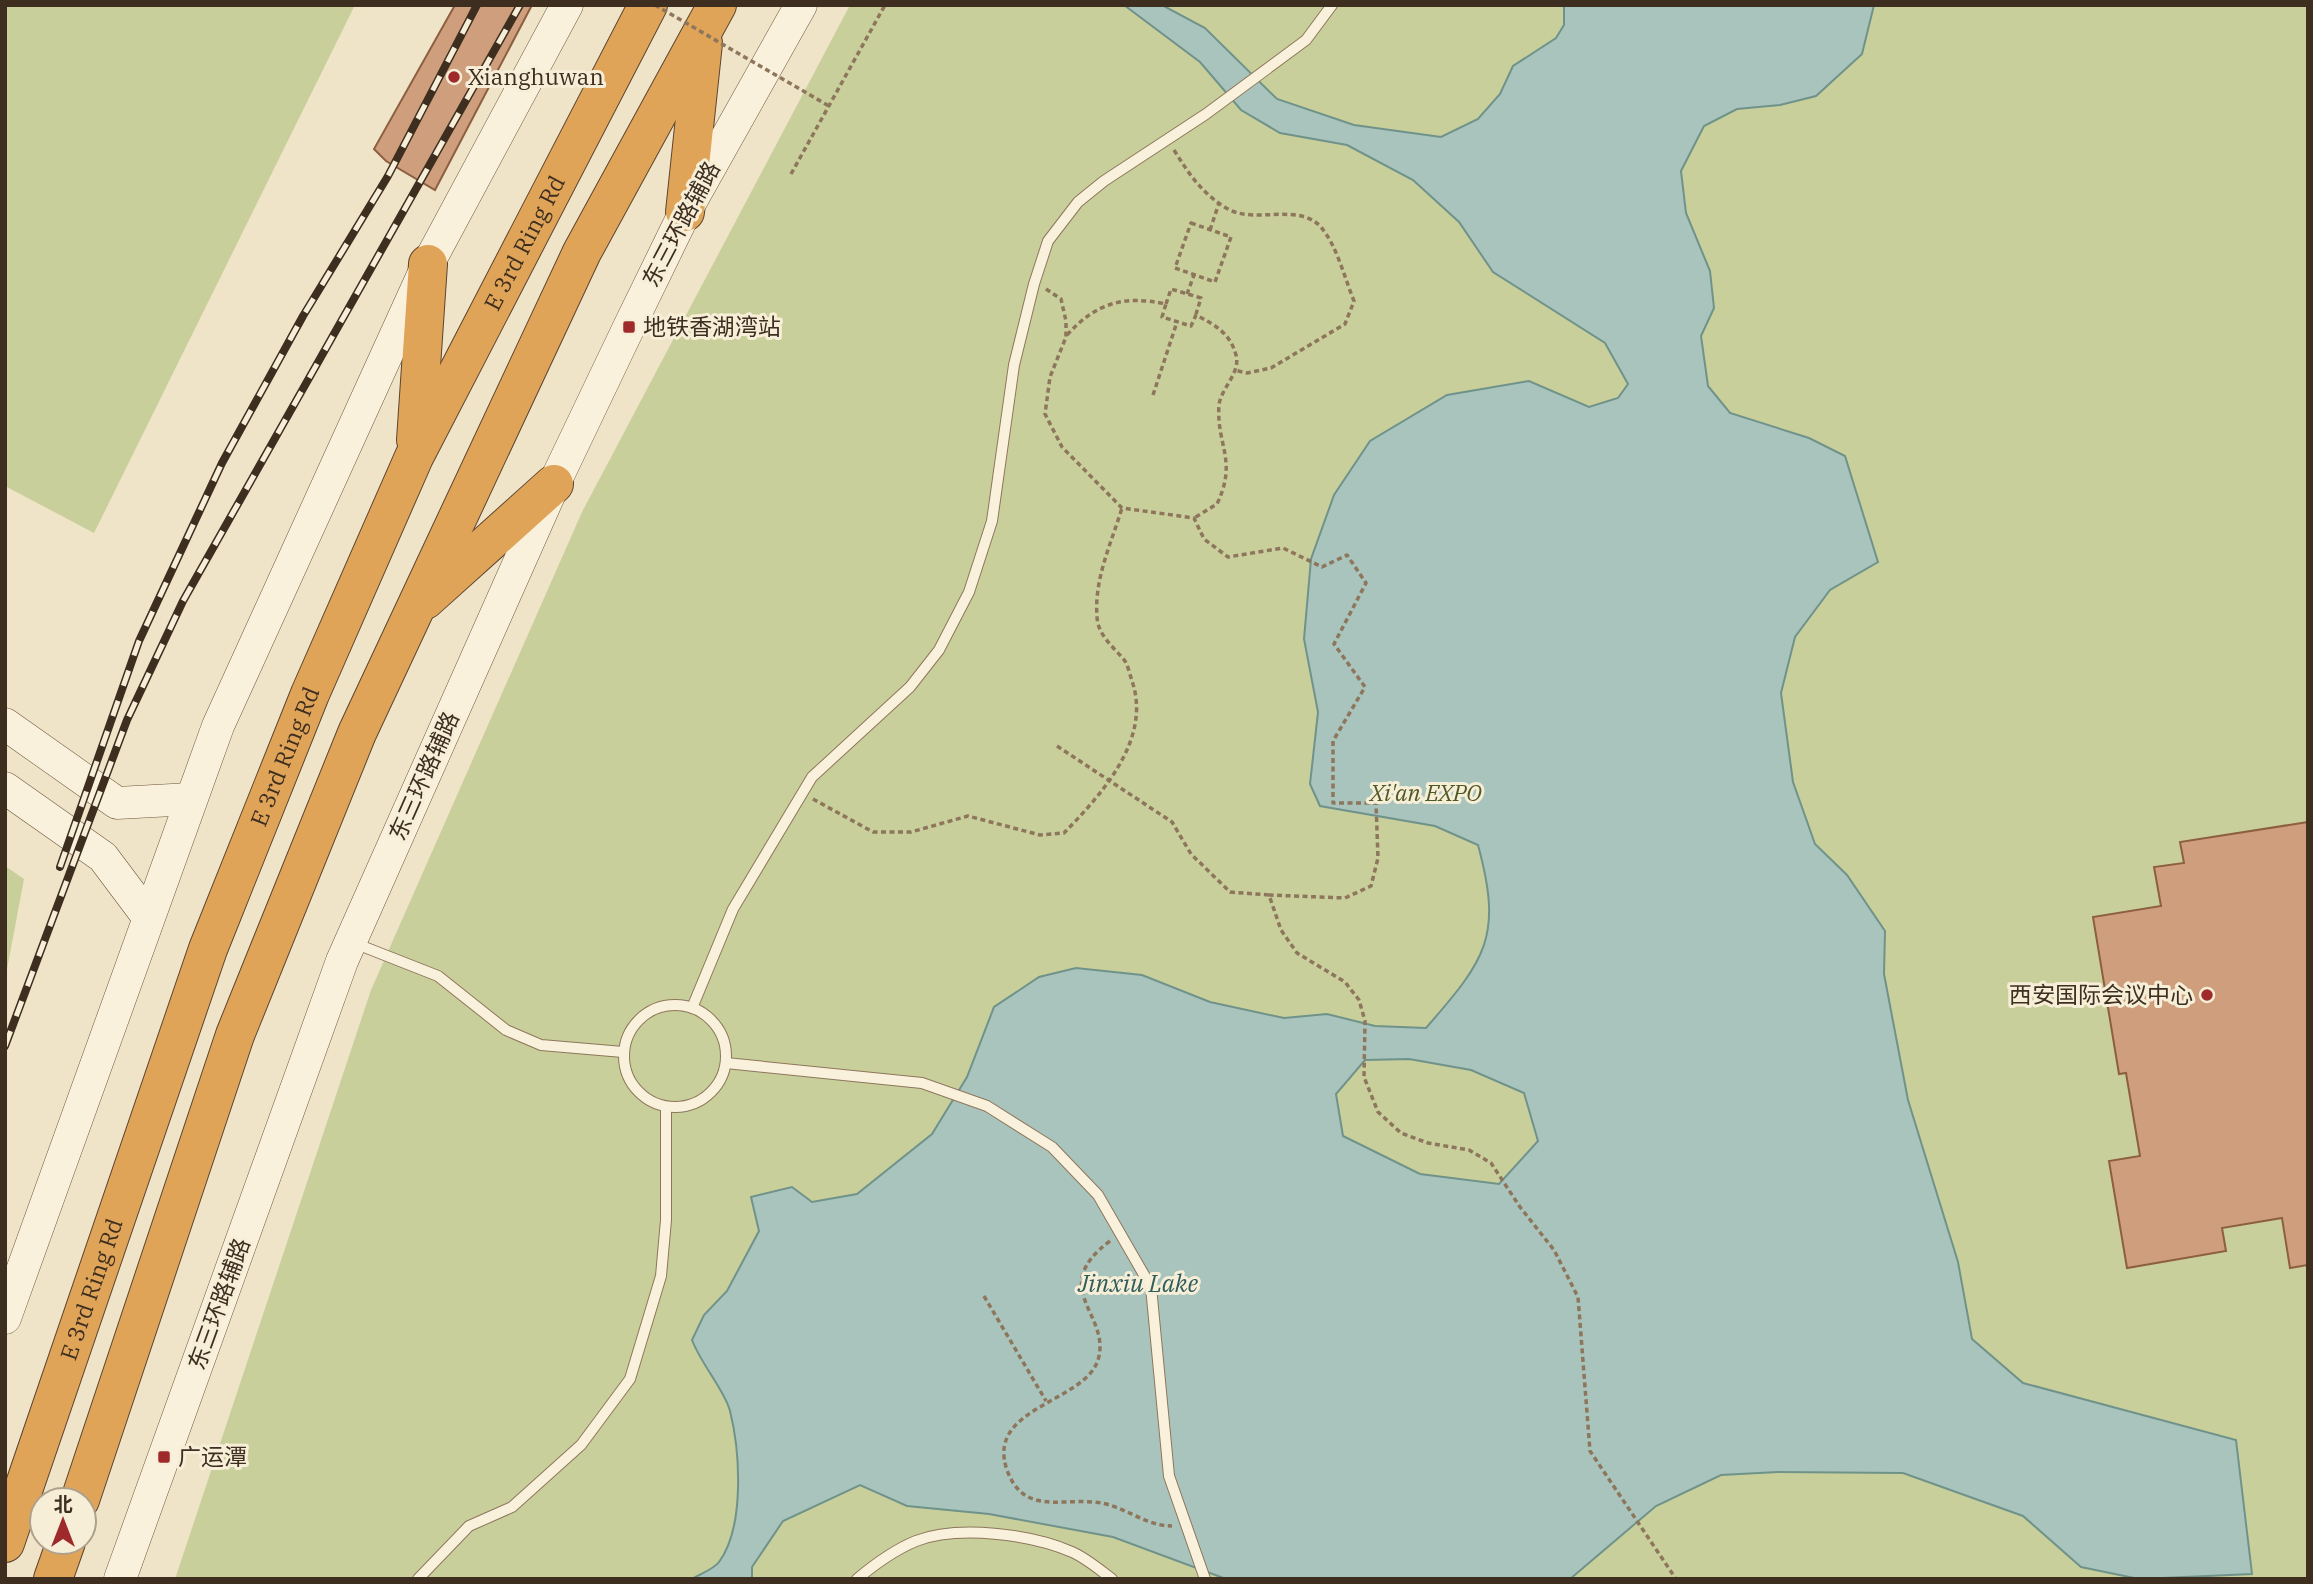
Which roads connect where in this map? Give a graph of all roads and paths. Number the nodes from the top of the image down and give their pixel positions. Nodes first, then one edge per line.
1 (567, 5) edge
2 (648, 5) edge
3 (655, 5) edge
4 (801, 5) edge
5 (885, 5) edge
6 (1332, 5) edge
7 (711, 16) edge
8 (829, 106) junction
9 (1167, 139) junction
10 (791, 174) dead end
11 (1219, 203) junction
12 (685, 212) junction
13 (1210, 230) junction
14 (428, 264) junction
15 (1194, 275) junction
16 (1034, 284) junction
17 (1187, 294) junction
18 (1166, 304) junction
19 (1196, 315) junction
20 (1177, 322) junction
21 (1066, 337) junction
22 (1234, 369) junction
23 (1153, 395) dead end
24 (414, 457) junction
25 (554, 484) junction
26 (1122, 508) junction
27 (1194, 518) junction
28 (410, 613) junction
29 (5, 724) edge
30 (1058, 746) dead end
31 (1108, 779) junction
32 (5, 788) edge
33 (802, 793) junction
34 (191, 799) junction
35 (1269, 895) junction
36 (148, 917) junction
37 (351, 942) junction
38 (692, 1008) junction
39 (623, 1052) junction
40 (726, 1063) junction
41 (666, 1107) junction
42 (1120, 1233) junction
43 (984, 1296) dead end
44 (5, 1318) edge
45 (1046, 1401) junction
46 (85, 1486) edge
47 (1185, 1524) junction
48 (5, 1544) edge
49 (61, 1556) edge
50 (53, 1579) edge
51 (120, 1579) edge
52 (418, 1579) edge
53 (857, 1579) edge
54 (1112, 1579) edge
55 (1205, 1579) edge
56 (1676, 1579) edge

1 - 14 main road
2 - 24 highway, E 3rd Ring Rd
3 - 8 path, bridge
4 - 12 main road, 东三环路辅路
5 - 8 path
6 - 9 lane
7 - 12 highway
7 - 28 highway
8 - 10 path
9 - 11 path
9 - 16 lane
11 - 13 path
11 - 22 path
12 - 25 main road, 东三环路辅路
13 - 15 path
13 - 15 path
14 - 24 highway
14 - 34 main road
15 - 17 path
16 - 21 path
16 - 33 lane
17 - 18 path
17 - 19 path
18 - 20 path
18 - 21 path
19 - 20 path
19 - 22 path
20 - 23 path
21 - 26 path
22 - 27 path
24 - 48 highway, E 3rd Ring Rd
25 - 28 highway
25 - 37 main road, 东三环路辅路
26 - 27 path
26 - 31 path
27 - 35 path
28 - 46 highway
29 - 34 main road
30 - 31 path
31 - 33 path
31 - 35 path
32 - 36 main road
33 - 38 lane
34 - 36 main road
35 - 56 path
36 - 44 main road
37 - 39 lane
37 - 51 main road, 东三环路辅路
38 - 39 lane
38 - 40 lane
39 - 41 lane
40 - 41 lane
40 - 42 lane
41 - 52 lane
42 - 45 path
42 - 47 lane
43 - 45 path
45 - 47 path
47 - 55 lane
49 - 50 highway
53 - 54 lane

